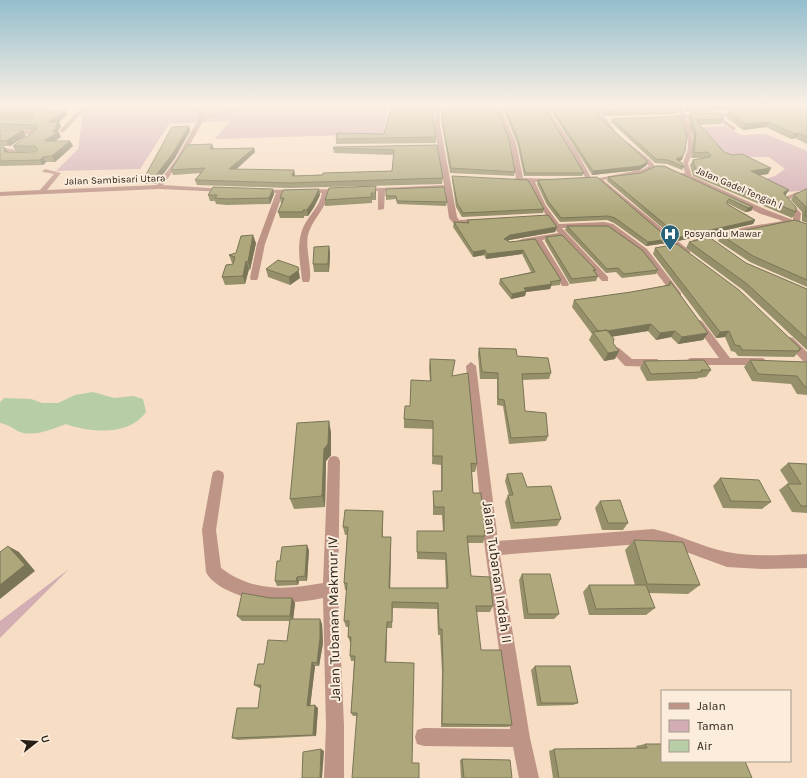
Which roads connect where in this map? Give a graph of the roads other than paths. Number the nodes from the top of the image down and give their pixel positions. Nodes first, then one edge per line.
1 (189, 141) edge
2 (438, 141) edge
3 (511, 141) edge
4 (567, 141) edge
5 (626, 141) edge
6 (690, 141) edge
7 (0, 149) edge
8 (24, 155) edge
9 (688, 162) junction
10 (678, 163) edge
11 (45, 171) dead end
12 (677, 172) edge
13 (689, 177) junction
14 (589, 179) junction
15 (598, 179) junction
16 (504, 180) edge
17 (520, 180) junction
18 (582, 180) edge
19 (531, 181) junction
20 (560, 181) edge
21 (159, 187) junction
22 (447, 187) junction
23 (382, 189) junction
24 (350, 190) edge
25 (358, 190) edge
26 (234, 191) edge
27 (249, 191) edge
28 (280, 192) junction
29 (326, 192) junction
30 (41, 193) junction
31 (799, 193) edge
32 (0, 194) edge
33 (380, 209) dead end
34 (752, 219) edge
35 (485, 221) edge
36 (796, 222) junction
37 (807, 223) edge
38 (557, 226) junction
39 (763, 226) junction
40 (807, 227) edge
41 (563, 235) junction
42 (537, 239) junction
43 (708, 239) junction
44 (516, 242) edge
45 (719, 246) edge
46 (678, 247) junction
47 (664, 248) edge
48 (697, 260) edge
49 (254, 278) dead end
50 (605, 279) dead end
51 (306, 280) dead end
52 (565, 284) dead end
53 (682, 300) edge
54 (695, 318) edge
55 (782, 333) edge
56 (615, 350) edge
57 (726, 361) junction
58 (680, 362) edge
59 (777, 362) edge
60 (805, 362) edge
61 (665, 363) edge
62 (471, 366) dead end
63 (334, 461) dead end
64 (218, 476) dead end
65 (492, 549) junction
66 (807, 561) edge
67 (330, 589) junction
68 (424, 737) dead end
69 (521, 738) junction
70 (334, 778) edge
71 (529, 778) edge

1 - 21 street
2 - 22 street
3 - 17 street
4 - 14 street
5 - 15 street
6 - 9 street
7 - 8 street
9 - 10 street
9 - 13 street
11 - 30 street
12 - 13 street, Jalan Gadel Tengah I
13 - 36 street, Jalan Gadel Tengah I
14 - 15 street
14 - 18 street
15 - 46 street
16 - 17 street
17 - 19 street
19 - 20 street
19 - 38 street
21 - 26 street, Jalan Sambisari Utara
21 - 30 street, Jalan Sambisari Utara
22 - 23 street
22 - 35 street
23 - 25 street
23 - 33 street
24 - 29 street
27 - 28 street
28 - 29 street
28 - 49 street
29 - 51 street
30 - 32 street, Jalan Sambisari Utara
31 - 36 street
34 - 39 street
36 - 37 street
36 - 39 street, Jalan Gadel Tengah I
36 - 40 street
38 - 41 street
38 - 53 street
39 - 43 street, Jalan Gadel Tengah I
41 - 42 street
41 - 50 street
42 - 44 street
42 - 52 street
43 - 45 street
43 - 46 street, Jalan Gadel Tengah I
46 - 47 street, Jalan Gadel Tengah I
46 - 48 street
54 - 57 street
55 - 60 street
56 - 61 street
57 - 58 street
57 - 59 street
62 - 65 street, Jalan Tubanan Indah II
63 - 67 street, Jalan Tubanan Makmur IV
64 - 67 street
65 - 66 street
65 - 69 street, Jalan Tubanan Indah II
67 - 70 street, Jalan Tubanan Makmur IV
68 - 69 street
69 - 71 street, Jalan Tubanan Indah II

